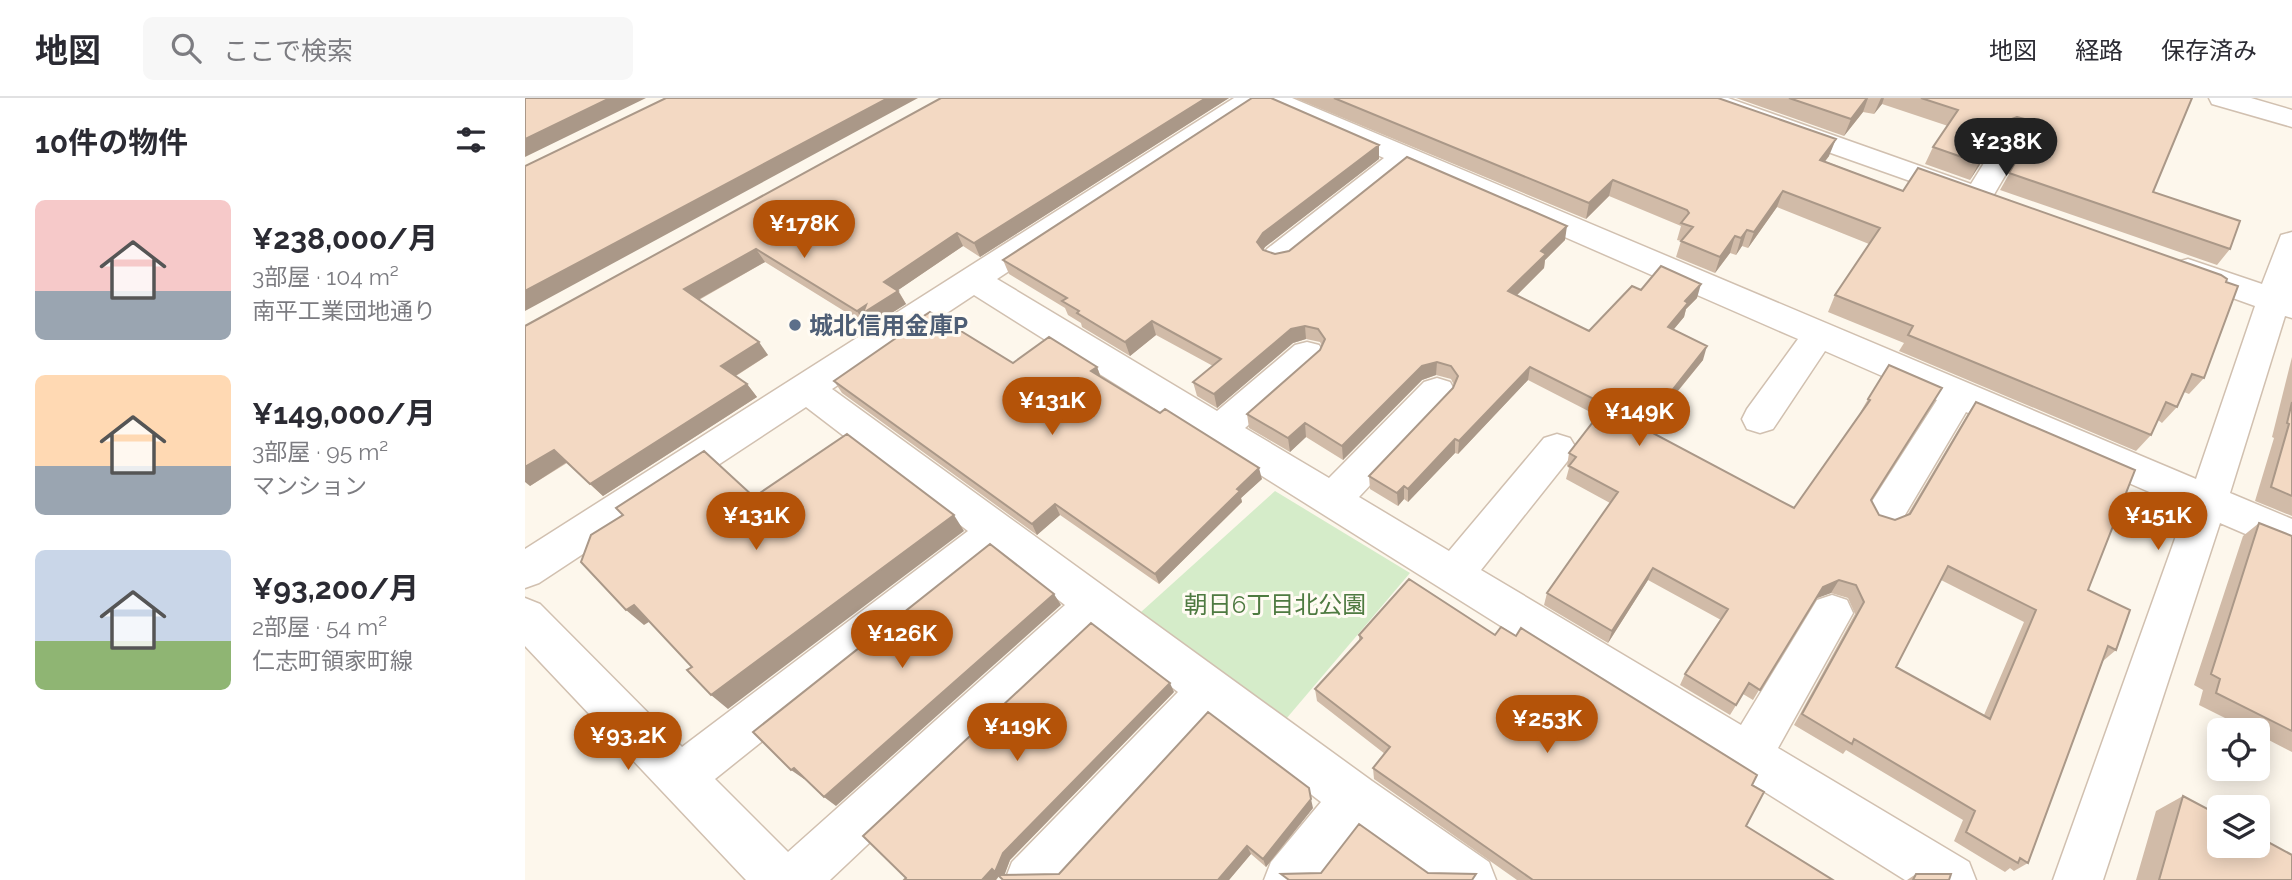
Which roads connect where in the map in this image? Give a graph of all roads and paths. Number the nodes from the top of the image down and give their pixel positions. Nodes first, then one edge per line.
1 (1252, 98) edge
2 (1269, 98) edge
3 (1702, 98) edge
4 (2222, 98) edge
5 (1767, 108) edge
6 (2292, 119) edge
7 (2009, 145) dead end
8 (1405, 156) junction
9 (2292, 242) edge
10 (1278, 256) edge
11 (2158, 259) edge
12 (972, 279) junction
13 (2283, 303) edge
14 (1819, 334) junction
15 (1307, 354) dead end
16 (806, 388) junction
17 (1437, 391) dead end
18 (1959, 394) junction
19 (1760, 419) dead end
20 (1219, 430) junction
21 (1557, 449) dead end
22 (1332, 500) junction
23 (2208, 501) junction
24 (1885, 514) edge
25 (997, 531) junction
26 (2292, 537) edge
27 (525, 571) edge
28 (1454, 574) junction
29 (1095, 604) junction
30 (1832, 613) dead end
31 (525, 617) edge
32 (1210, 689) junction
33 (1748, 756) junction
34 (680, 777) junction
35 (1355, 797) junction
36 (779, 880) edge
37 (794, 880) edge
38 (1030, 880) edge
39 (1289, 880) edge
40 (1471, 880) edge
41 (1951, 880) edge
42 (2078, 880) edge

1 - 12 street
2 - 8 street
3 - 5 street
4 - 6 street
5 - 7 street
8 - 10 street
8 - 14 street
9 - 13 street
11 - 13 street
12 - 16 street
12 - 20 street
13 - 23 street
14 - 18 street
14 - 19 street
15 - 20 street
16 - 25 street
16 - 27 street
17 - 22 street
18 - 23 street
18 - 24 street
20 - 22 street
21 - 28 street
22 - 28 street
23 - 26 street
23 - 42 street
25 - 29 street
25 - 34 street
28 - 33 street
29 - 32 street
29 - 37 street
30 - 33 street
31 - 34 street
32 - 35 street
32 - 38 street
33 - 41 street
34 - 36 street
35 - 39 street
35 - 40 street

